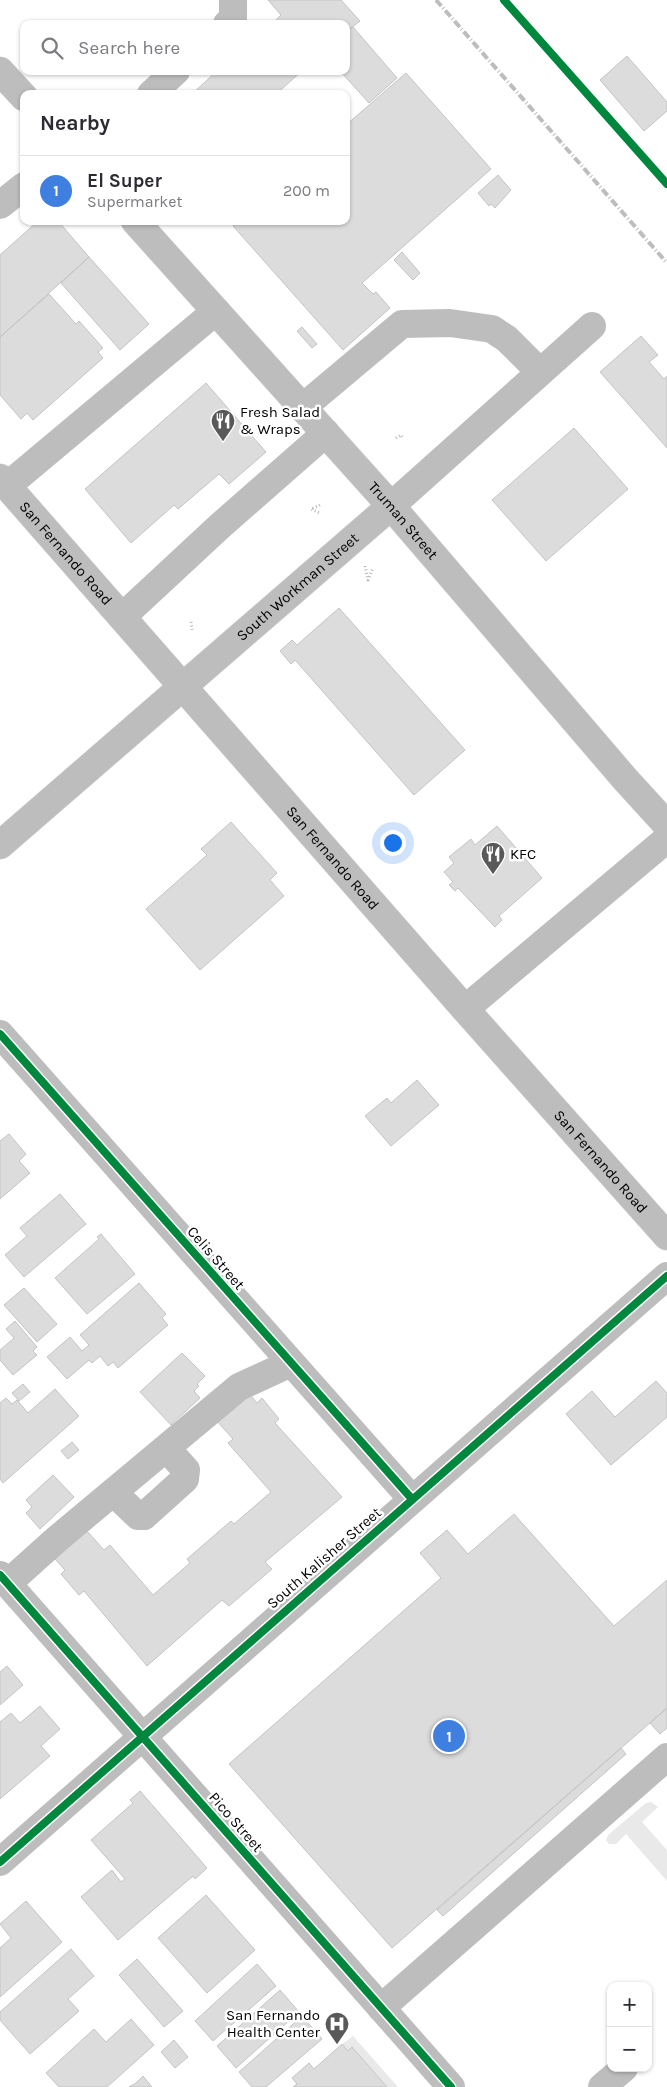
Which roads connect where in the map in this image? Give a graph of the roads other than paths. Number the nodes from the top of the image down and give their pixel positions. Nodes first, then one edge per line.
1 (233, 0) edge
2 (231, 20) edge
3 (0, 71) edge
4 (172, 75) edge
5 (155, 90) edge
6 (20, 93) edge
7 (20, 189) edge
8 (0, 205) edge
9 (139, 225) edge
10 (216, 311) junction
11 (592, 326) dead end
12 (540, 372) junction
13 (302, 408) junction
14 (326, 433) junction
15 (4, 482) edge
16 (391, 506) junction
17 (122, 617) junction
18 (182, 686) junction
19 (667, 825) edge
20 (667, 839) edge
21 (0, 845) edge
22 (464, 1009) junction
23 (0, 1034) edge
24 (667, 1236) edge
25 (667, 1276) edge
26 (291, 1363) junction
27 (166, 1448) junction
28 (113, 1492) junction
29 (412, 1499) junction
30 (4, 1579) edge
31 (142, 1736) junction
32 (663, 1769) edge
33 (0, 1862) edge
34 (381, 2008) junction
35 (619, 2072) edge
36 (451, 2087) edge
37 (602, 2087) edge

1 - 2 street
3 - 6 street
4 - 5 street
7 - 8 street
9 - 10 street, Truman Street
10 - 13 street, Truman Street
10 - 15 street
11 - 12 street, South Workman Street
12 - 13 street
12 - 16 street, South Workman Street
13 - 14 street, Truman Street
14 - 16 street, Truman Street
14 - 17 street
15 - 17 street, San Fernando Road
16 - 18 street, South Workman Street
16 - 19 street, Truman Street
17 - 18 street, San Fernando Road
18 - 21 street, South Workman Street
18 - 22 street, San Fernando Road
20 - 22 street
22 - 24 street, San Fernando Road
23 - 26 street, Celis Street
25 - 29 street, South Kalisher Street
26 - 27 street
26 - 29 street, Celis Street
27 - 28 street
27 - 28 street
28 - 30 street
29 - 31 street, South Kalisher Street
30 - 31 street, Pico Street
31 - 33 street, South Kalisher Street
31 - 34 street, Pico Street
32 - 34 street
34 - 36 street, Pico Street
35 - 37 street

